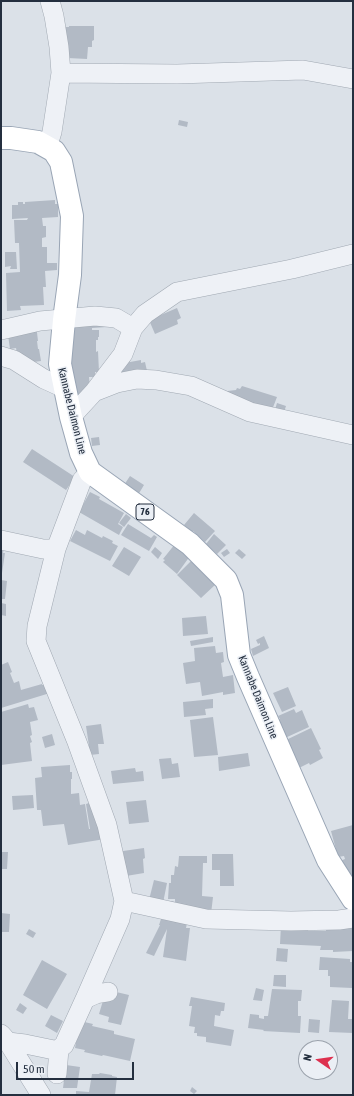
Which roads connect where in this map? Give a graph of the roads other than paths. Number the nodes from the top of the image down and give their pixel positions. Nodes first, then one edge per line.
1 (50, 1) edge
2 (61, 73) junction
3 (353, 79) edge
4 (1, 138) edge
5 (47, 148) junction
6 (353, 254) edge
7 (64, 320) junction
8 (134, 328) junction
9 (1, 330) edge
10 (1, 356) edge
11 (66, 389) junction
12 (94, 392) junction
13 (71, 417) junction
14 (353, 435) edge
15 (90, 472) junction
16 (1, 540) edge
17 (56, 549) junction
18 (353, 899) edge
19 (124, 900) junction
20 (353, 918) edge
21 (108, 992) dead end
22 (85, 999) junction
23 (4, 1038) edge
24 (59, 1049) junction
25 (57, 1074) dead end
26 (41, 1095) edge

1 - 2 street
2 - 3 street
2 - 5 street
4 - 5 main road, Kannabe Daimon Line / 76
5 - 7 main road, Kannabe Daimon Line / 76
6 - 8 street
7 - 8 street
7 - 9 street
7 - 11 main road, Kannabe Daimon Line / 76
8 - 12 street
10 - 11 street
11 - 13 main road, Kannabe Daimon Line / 76
12 - 13 street
12 - 14 street
13 - 15 main road, Kannabe Daimon Line / 76
15 - 17 street
15 - 18 main road, Kannabe Daimon Line / 76
16 - 17 street
17 - 19 street
19 - 20 street
19 - 22 street
21 - 22 street
22 - 24 street
23 - 24 street
23 - 26 street
24 - 25 street

